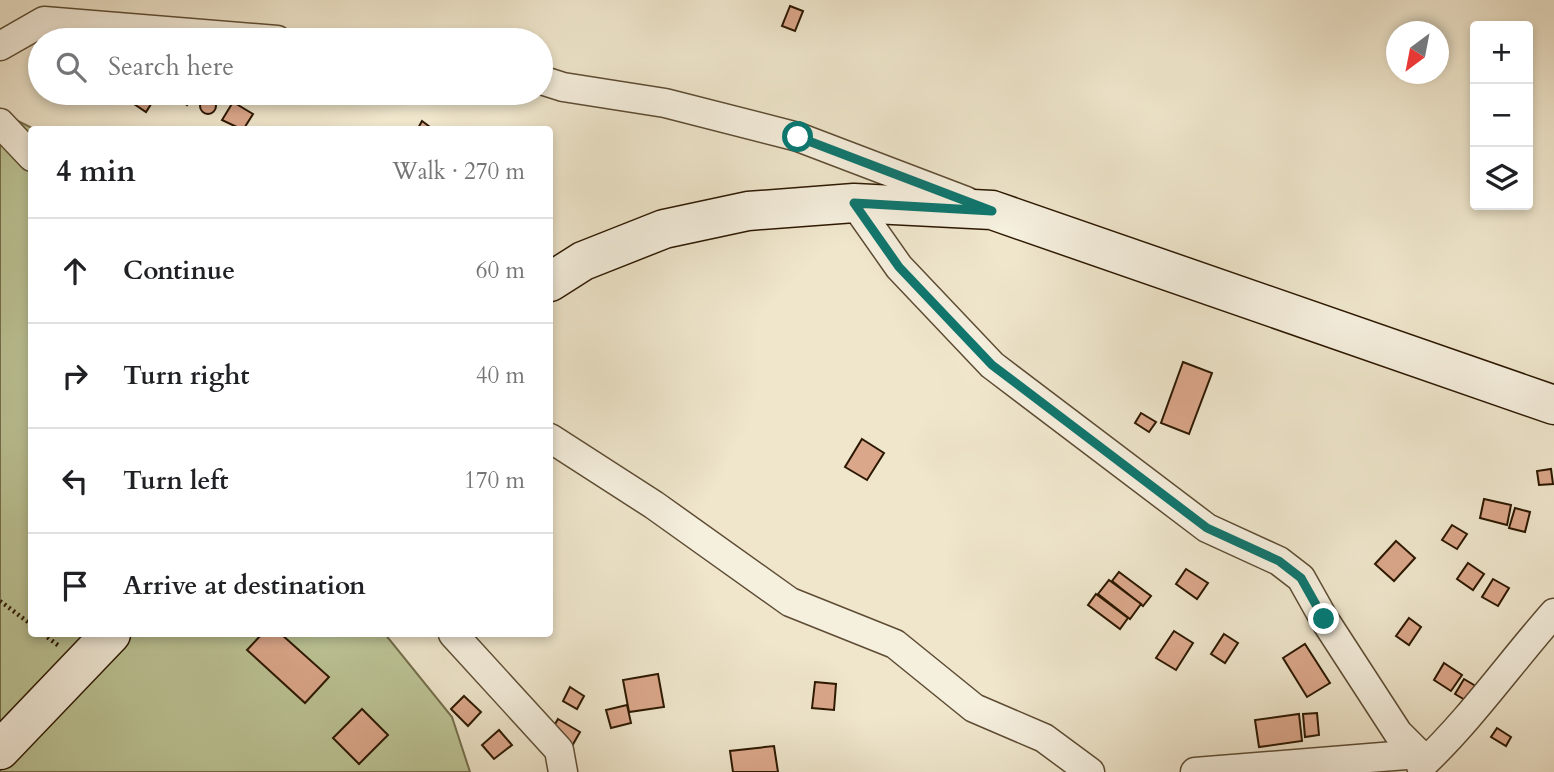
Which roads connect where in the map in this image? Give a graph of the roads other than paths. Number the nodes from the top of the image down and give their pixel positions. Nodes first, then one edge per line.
1 (32, 28) edge
2 (130, 28) edge
3 (28, 30) edge
4 (0, 46) edge
5 (553, 83) edge
6 (0, 123) edge
7 (0, 146) edge
8 (28, 154) edge
9 (28, 156) edge
10 (854, 203) junction
11 (992, 211) junction
12 (553, 280) edge
13 (1554, 405) edge
14 (553, 440) edge
15 (1554, 613) edge
16 (108, 637) edge
17 (456, 637) edge
18 (0, 750) edge
19 (1419, 764) edge
20 (563, 772) edge
21 (1090, 772) edge
22 (1195, 772) edge

1 - 2 street
3 - 4 street
5 - 11 street
6 - 8 street
7 - 9 street
10 - 11 street
10 - 12 street
10 - 19 street
11 - 13 street
14 - 21 street
15 - 19 street
16 - 18 street
17 - 20 street
19 - 22 street

